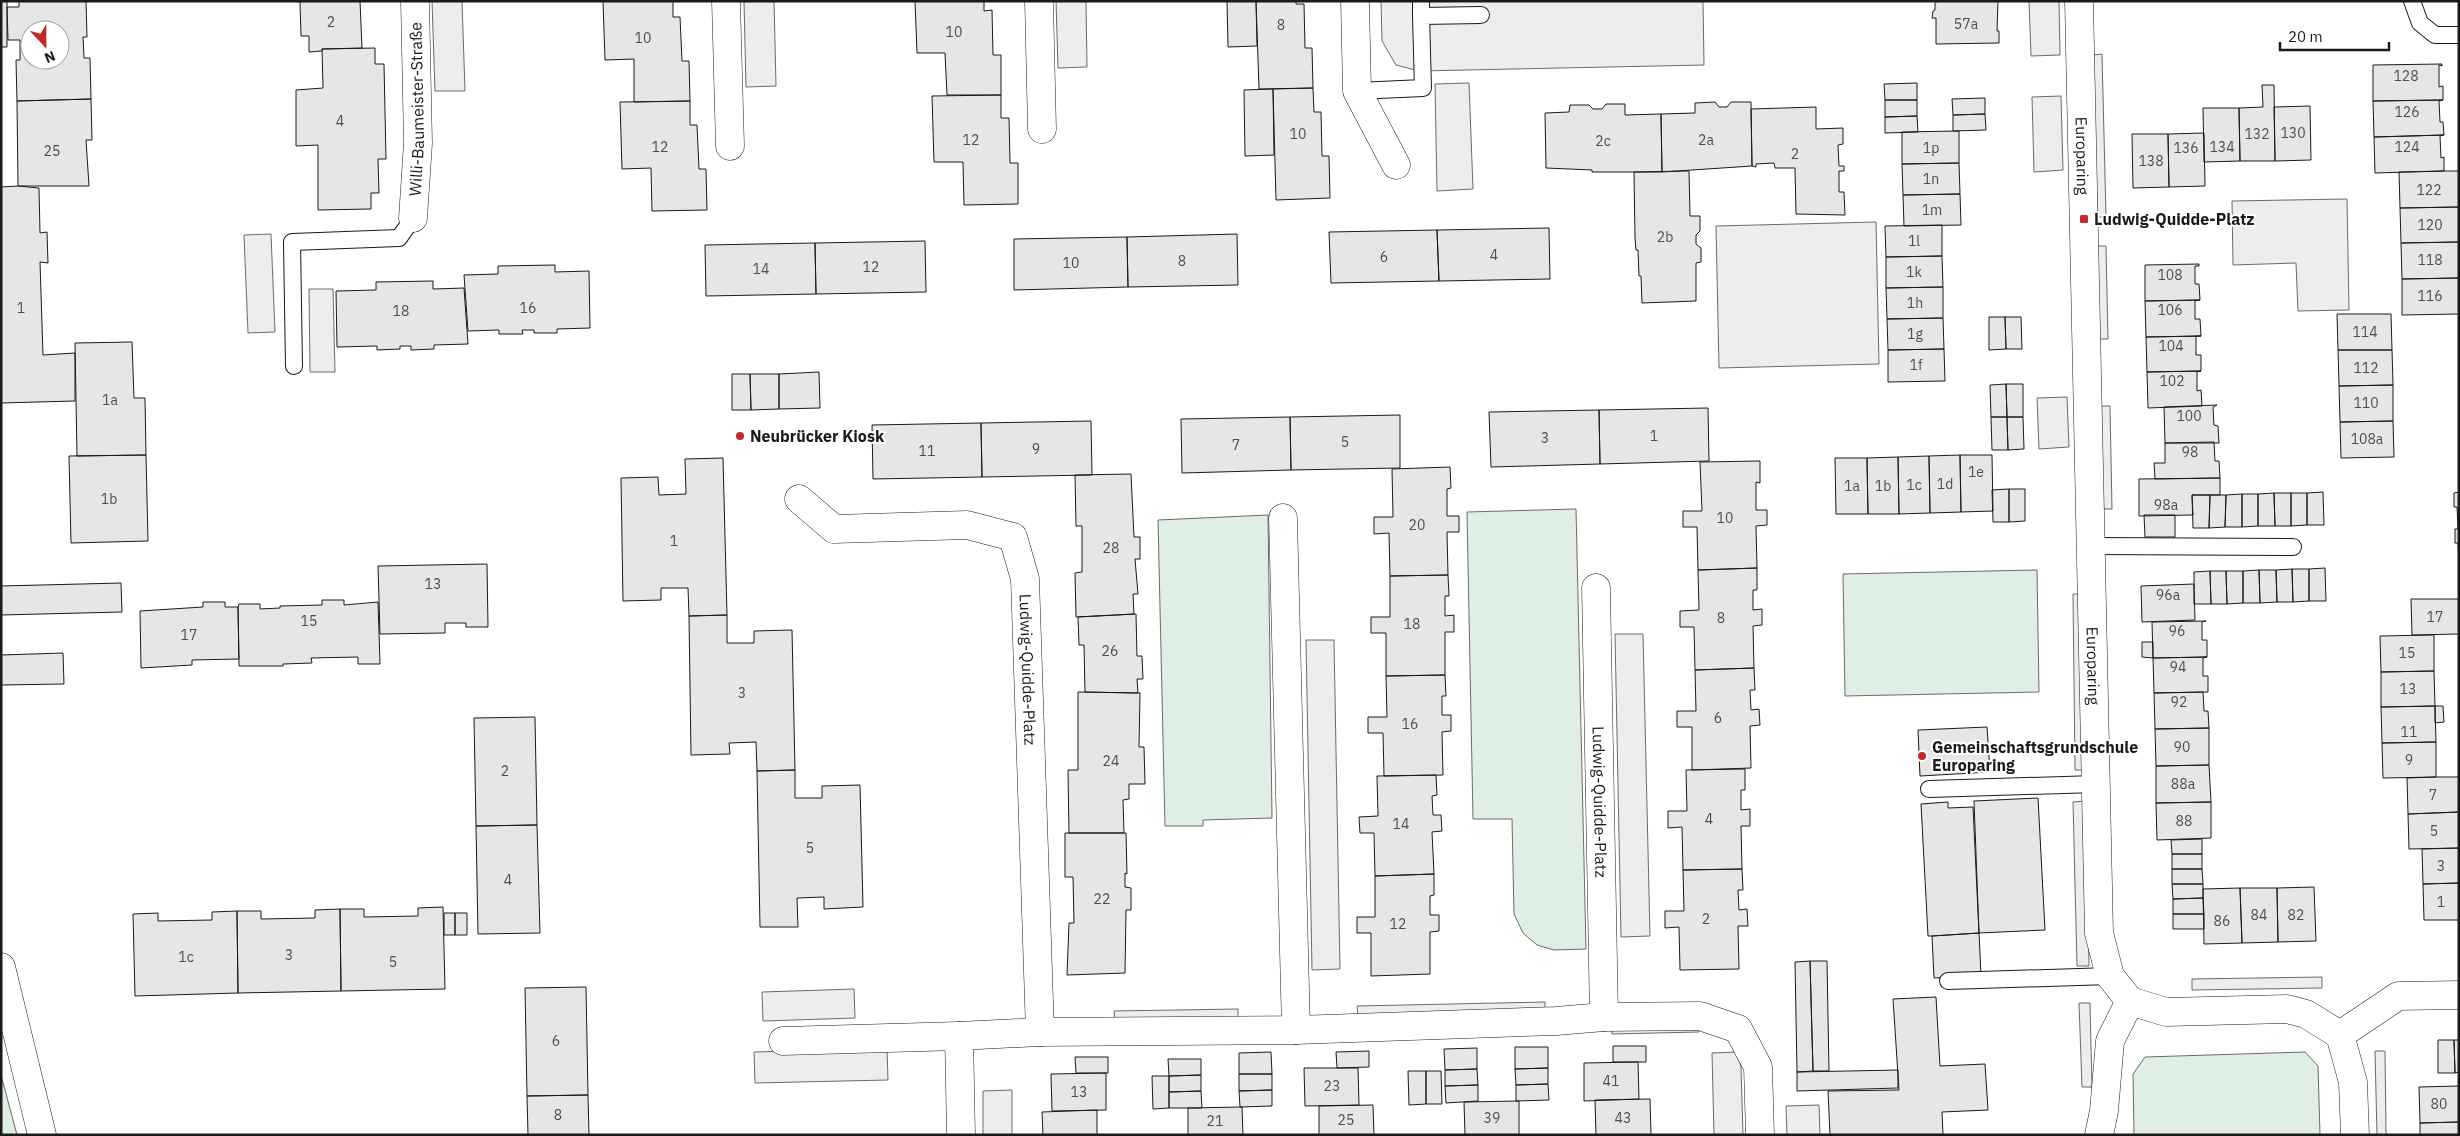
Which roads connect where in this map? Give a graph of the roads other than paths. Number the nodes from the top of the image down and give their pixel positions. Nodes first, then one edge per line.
1 (415, 1) edge
2 (726, 1) edge
3 (1039, 1) edge
4 (1355, 1) edge
5 (2079, 1) edge
6 (2412, 1) edge
7 (1421, 8) edge
8 (1481, 15) dead end
9 (2459, 35) edge
10 (1357, 91) junction
11 (1042, 129) dead end
12 (730, 146) dead end
13 (1396, 165) dead end
14 (413, 218) joint
15 (294, 366) dead end
16 (799, 499) dead end
17 (1283, 518) dead end
18 (2091, 546) junction
19 (2293, 547) dead end
20 (1596, 588) dead end
21 (2096, 784) junction
22 (1929, 789) dead end
23 (1, 967) edge
24 (2110, 976) junction
25 (1948, 981) dead end
26 (2459, 995) edge
27 (2130, 1001) junction
28 (1604, 1017) junction
29 (1296, 1030) junction
30 (1040, 1032) junction
31 (2340, 1035) junction
32 (959, 1036) junction
33 (783, 1041) dead end
34 (42, 1135) edge
35 (962, 1135) edge
36 (1760, 1135) edge
37 (2099, 1135) edge
38 (2354, 1135) edge

1 - 14 street, Willi-Baumeister-Straße
2 - 12 street
3 - 11 street
4 - 10 street
5 - 18 street, Europaring
6 - 9 lane
7 - 8 lane
7 - 10 lane
10 - 13 street
14 - 15 lane
16 - 30 street, Ludwig-Quidde-Platz
17 - 29 street
18 - 19 lane
18 - 21 street, Europaring
20 - 28 street, Ludwig-Quidde-Platz
21 - 22 lane
21 - 24 street, Europaring
23 - 34 street
24 - 25 lane
24 - 27 street, Europaring
26 - 31 street
27 - 31 street
27 - 37 street
28 - 29 street
28 - 36 street
29 - 30 street
30 - 32 street
31 - 38 street
32 - 33 street
32 - 35 street

